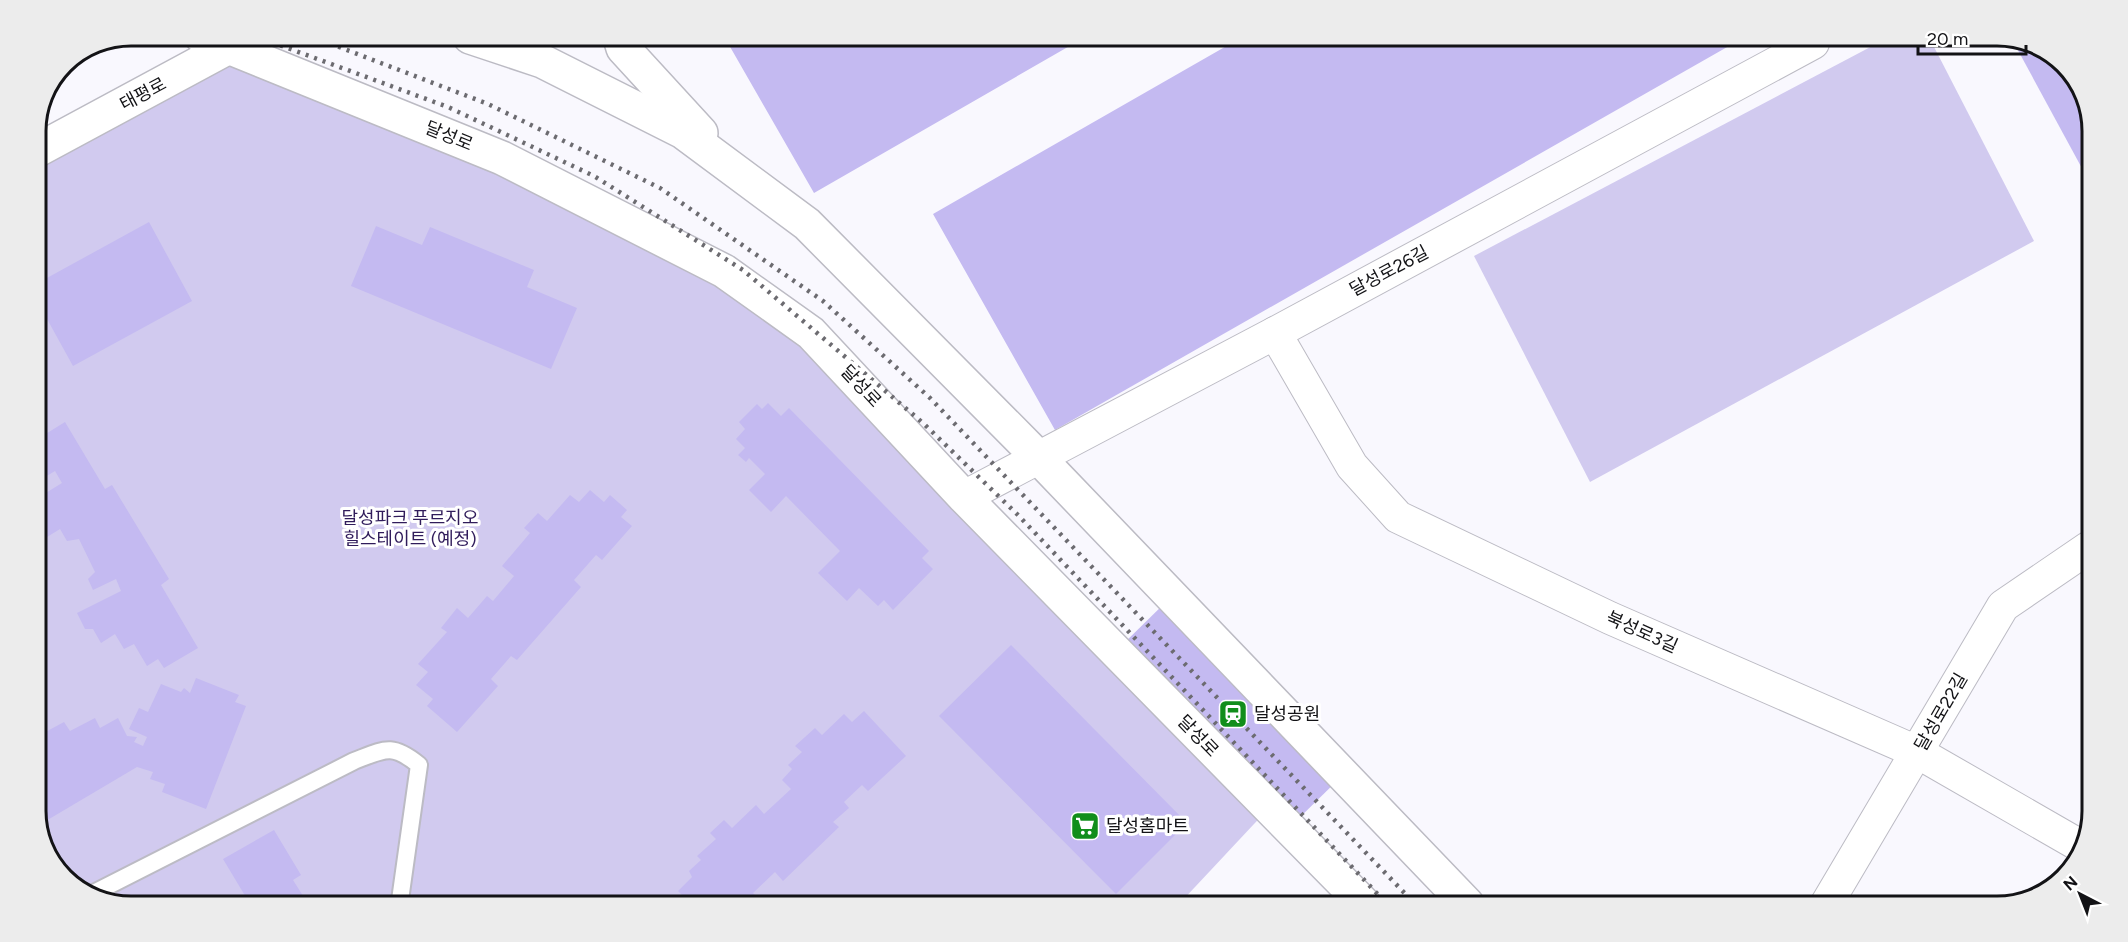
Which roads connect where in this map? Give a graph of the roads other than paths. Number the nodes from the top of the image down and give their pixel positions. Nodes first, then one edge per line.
1 (217, 46) edge
2 (241, 46) edge
3 (497, 46) edge
4 (622, 46) edge
5 (1807, 46) edge
6 (47, 145) edge
7 (737, 172) junction
8 (1275, 333) junction
9 (1038, 458) junction
10 (964, 496) junction
11 (2082, 552) edge
12 (1917, 753) junction
13 (2075, 843) edge
14 (101, 890) edge
15 (401, 896) edge
16 (1356, 896) edge
17 (1459, 896) edge
18 (1831, 896) edge

1 - 6 main road, 태평로
2 - 10 main road, 달성로
3 - 7 main road
4 - 7 main road
5 - 8 street, 달성로26길
7 - 9 main road
8 - 9 street, 달성로26길
8 - 12 street, 북성로3길
9 - 10 street, 달성로26길
9 - 17 main road
10 - 16 main road, 달성로
11 - 12 street, 달성로22길
12 - 13 street, 북성로3길
12 - 18 street, 달성로22길
14 - 15 lane

